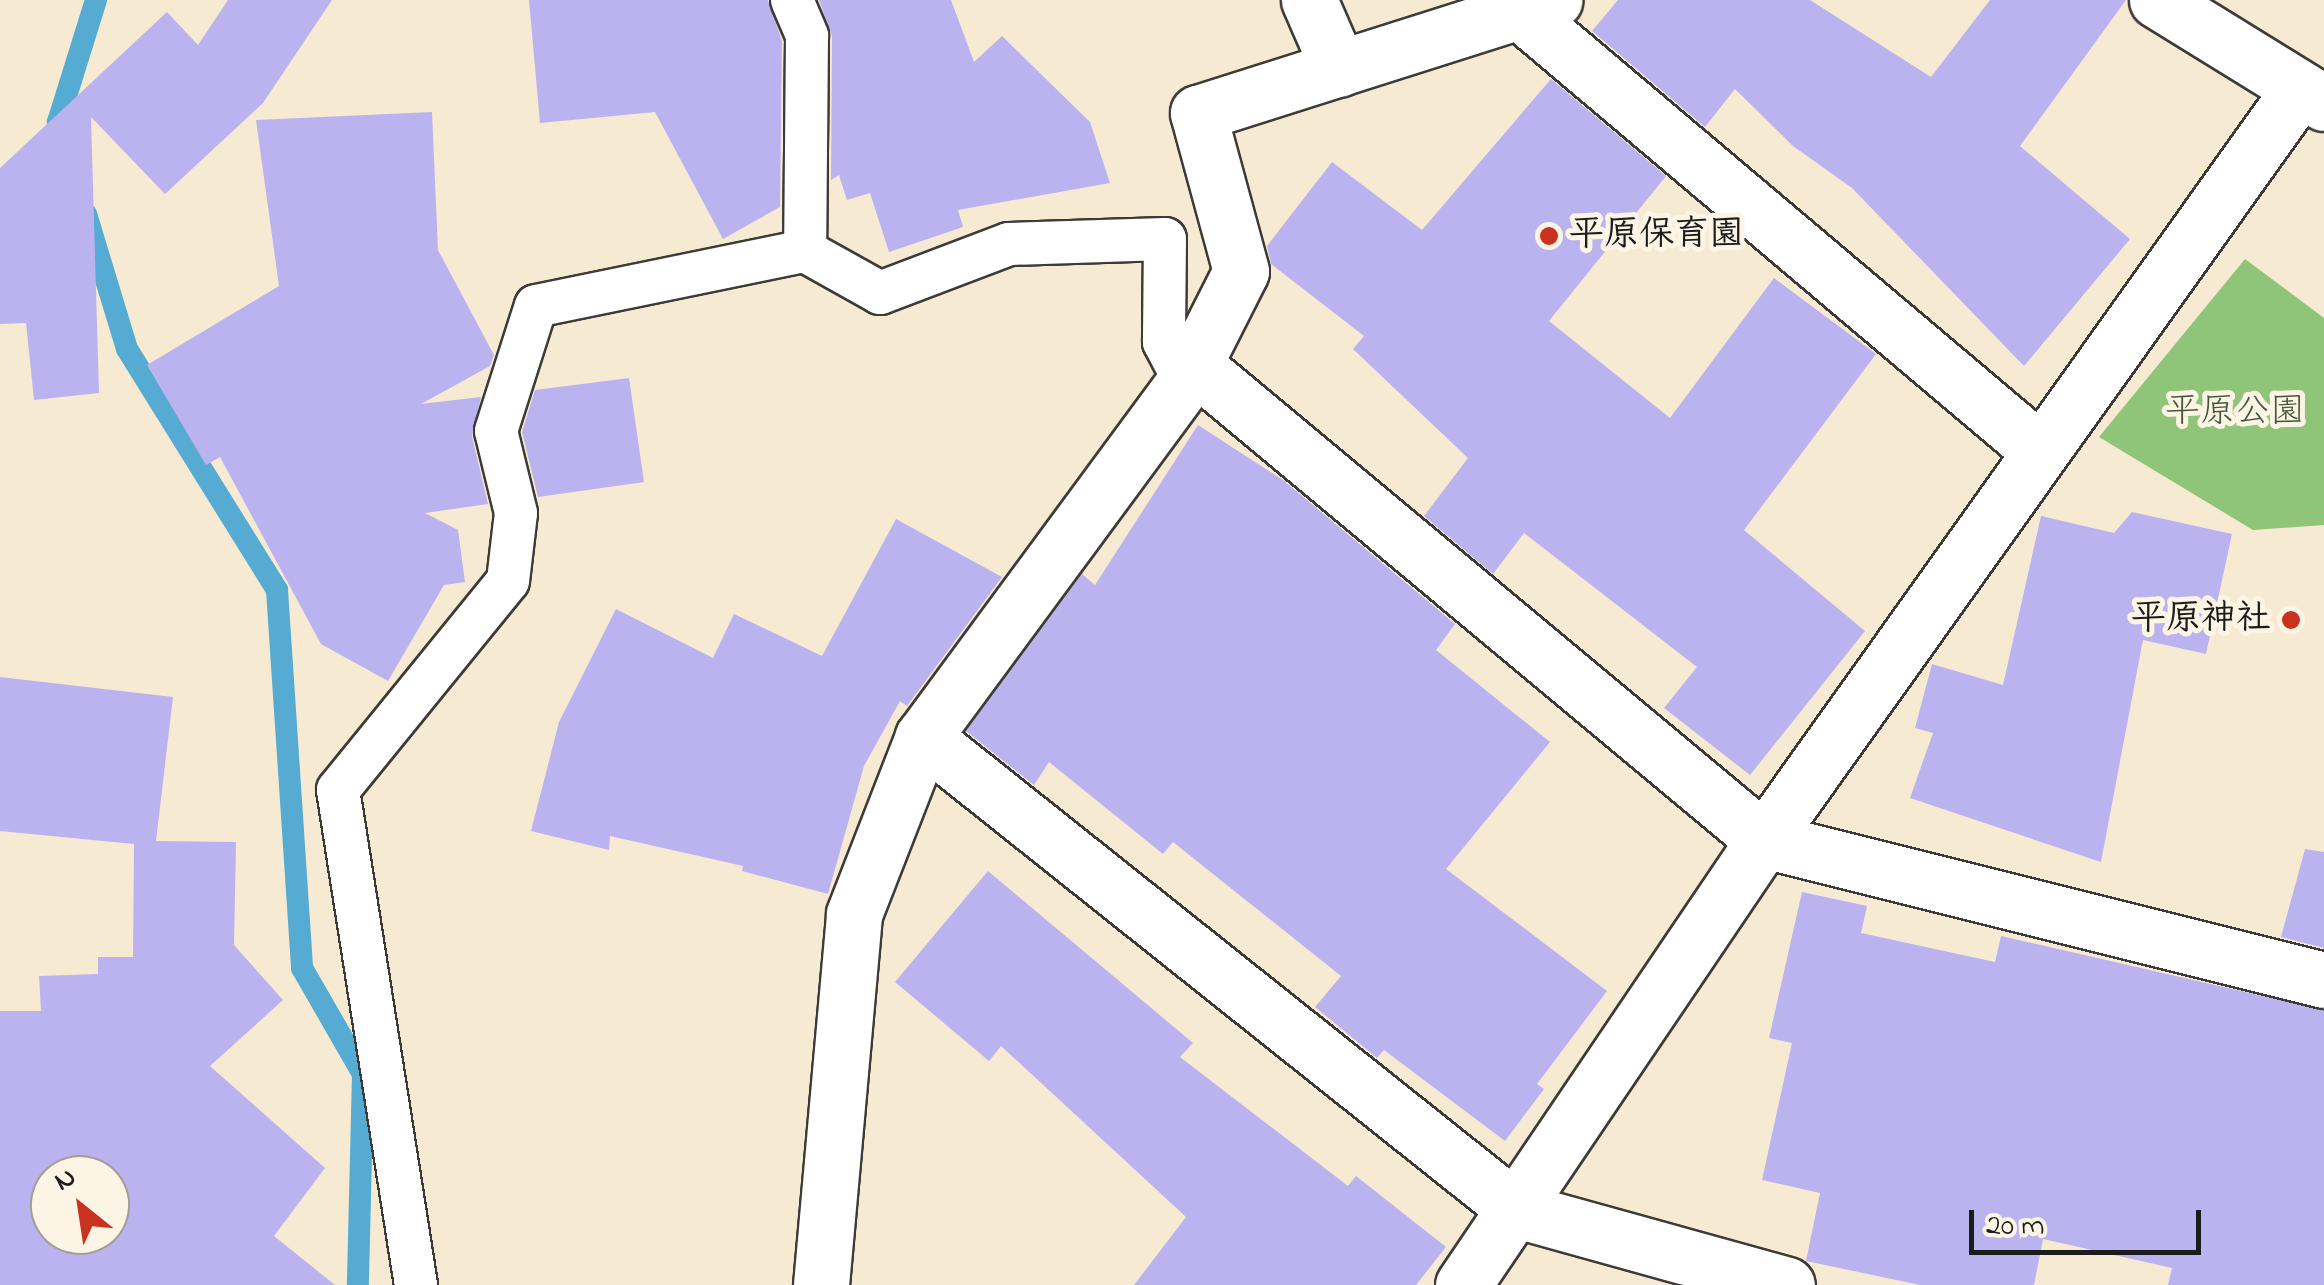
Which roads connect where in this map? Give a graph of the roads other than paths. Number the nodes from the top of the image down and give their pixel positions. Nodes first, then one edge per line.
1 (792, 0) edge
2 (1310, 0) edge
3 (2157, 0) edge
4 (1536, 6) edge
5 (1339, 69) junction
6 (2312, 96) edge
7 (805, 252) junction
8 (1190, 373) junction
9 (2041, 452) junction
10 (923, 736) junction
11 (1764, 840) junction
12 (2324, 980) edge
13 (1517, 1210) junction
14 (826, 1281) edge
15 (416, 1285) edge
16 (1463, 1285) edge
17 (1787, 1285) edge

1 - 7 lane
2 - 5 street
3 - 6 street
4 - 5 street
4 - 9 street
5 - 8 street
6 - 9 street
7 - 8 lane
7 - 15 lane
8 - 10 street
8 - 11 street
9 - 11 street
10 - 13 street
10 - 14 street
11 - 12 street
11 - 13 street
13 - 16 street
13 - 17 street

